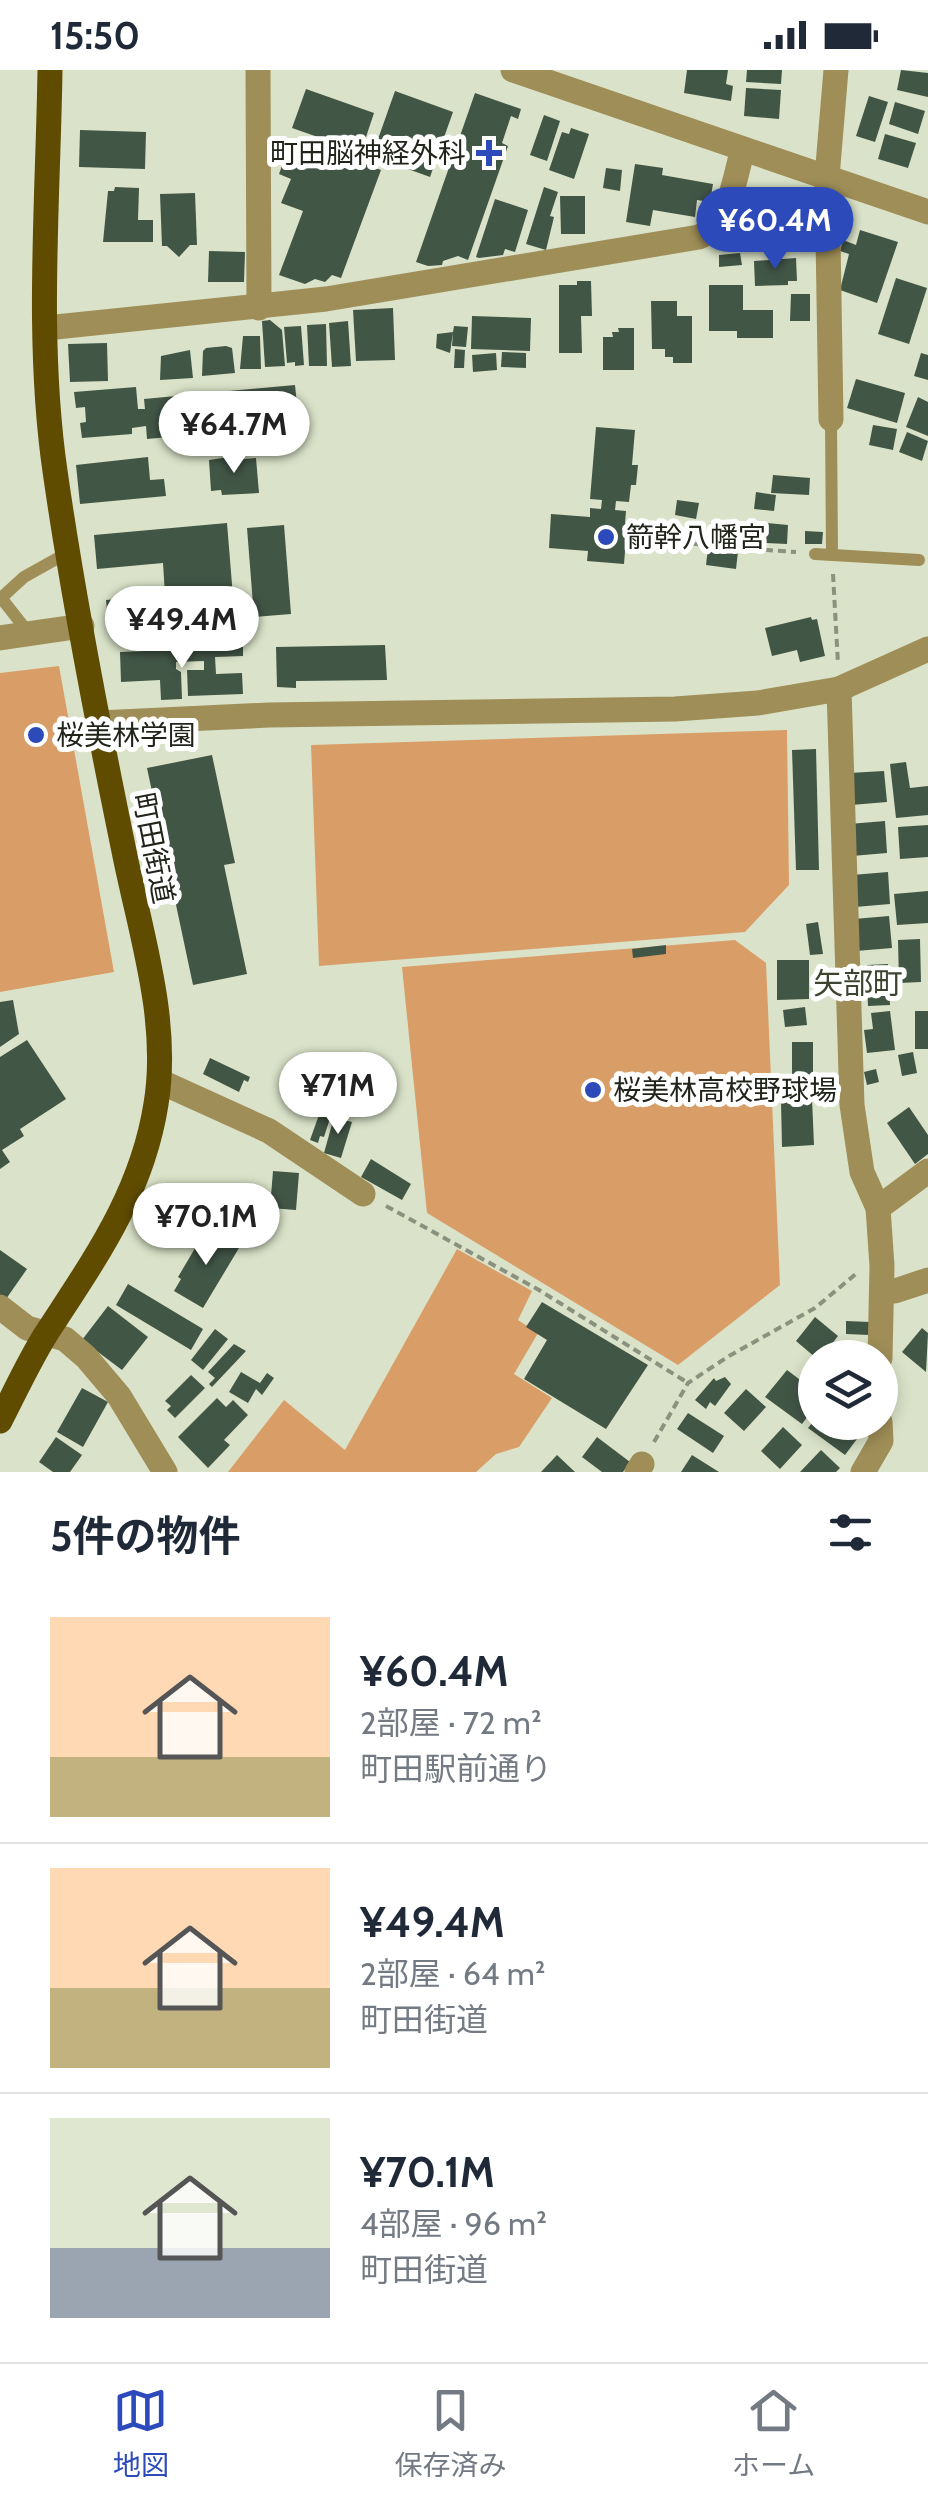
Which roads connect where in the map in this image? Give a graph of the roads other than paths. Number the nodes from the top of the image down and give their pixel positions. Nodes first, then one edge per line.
1 (50, 70) edge
2 (258, 70) edge
3 (513, 70) edge
4 (836, 70) edge
5 (743, 149) junction
6 (827, 177) junction
7 (928, 212) edge
8 (259, 308) junction
9 (46, 328) junction
10 (831, 419) joint
11 (69, 552) junction
12 (810, 553) road end
13 (832, 555) junction
14 (919, 560) dead end
15 (1, 599) edge
16 (82, 626) junction
17 (30, 634) junction
18 (0, 638) edge
19 (928, 649) edge
20 (839, 689) junction
21 (98, 723) junction
22 (160, 1081) junction
23 (928, 1171) edge
24 (363, 1194) road end
25 (878, 1208) junction
26 (928, 1280) edge
27 (882, 1288) junction
28 (0, 1307) edge
29 (45, 1336) junction
30 (881, 1340) edge
31 (0, 1421) edge
32 (881, 1440) edge
33 (165, 1472) edge
34 (863, 1472) edge

1 - 9 main road, 町田街道
2 - 8 street
3 - 5 street
4 - 6 street
5 - 6 street
5 - 8 street
6 - 7 street
6 - 10 street
8 - 9 street
9 - 11 main road, 町田街道
10 - 13 lane
11 - 15 lane
11 - 16 main road, 町田街道
12 - 13 lane
13 - 14 lane
15 - 17 lane
16 - 17 street
16 - 21 main road, 町田街道
17 - 18 street
19 - 20 street
20 - 21 street
20 - 25 street
21 - 22 main road, 町田街道
22 - 24 street
22 - 29 main road, 町田街道
23 - 25 street
25 - 27 street
26 - 27 street
27 - 30 street
28 - 29 street
29 - 31 main road, 町田街道
29 - 33 street
32 - 34 street

